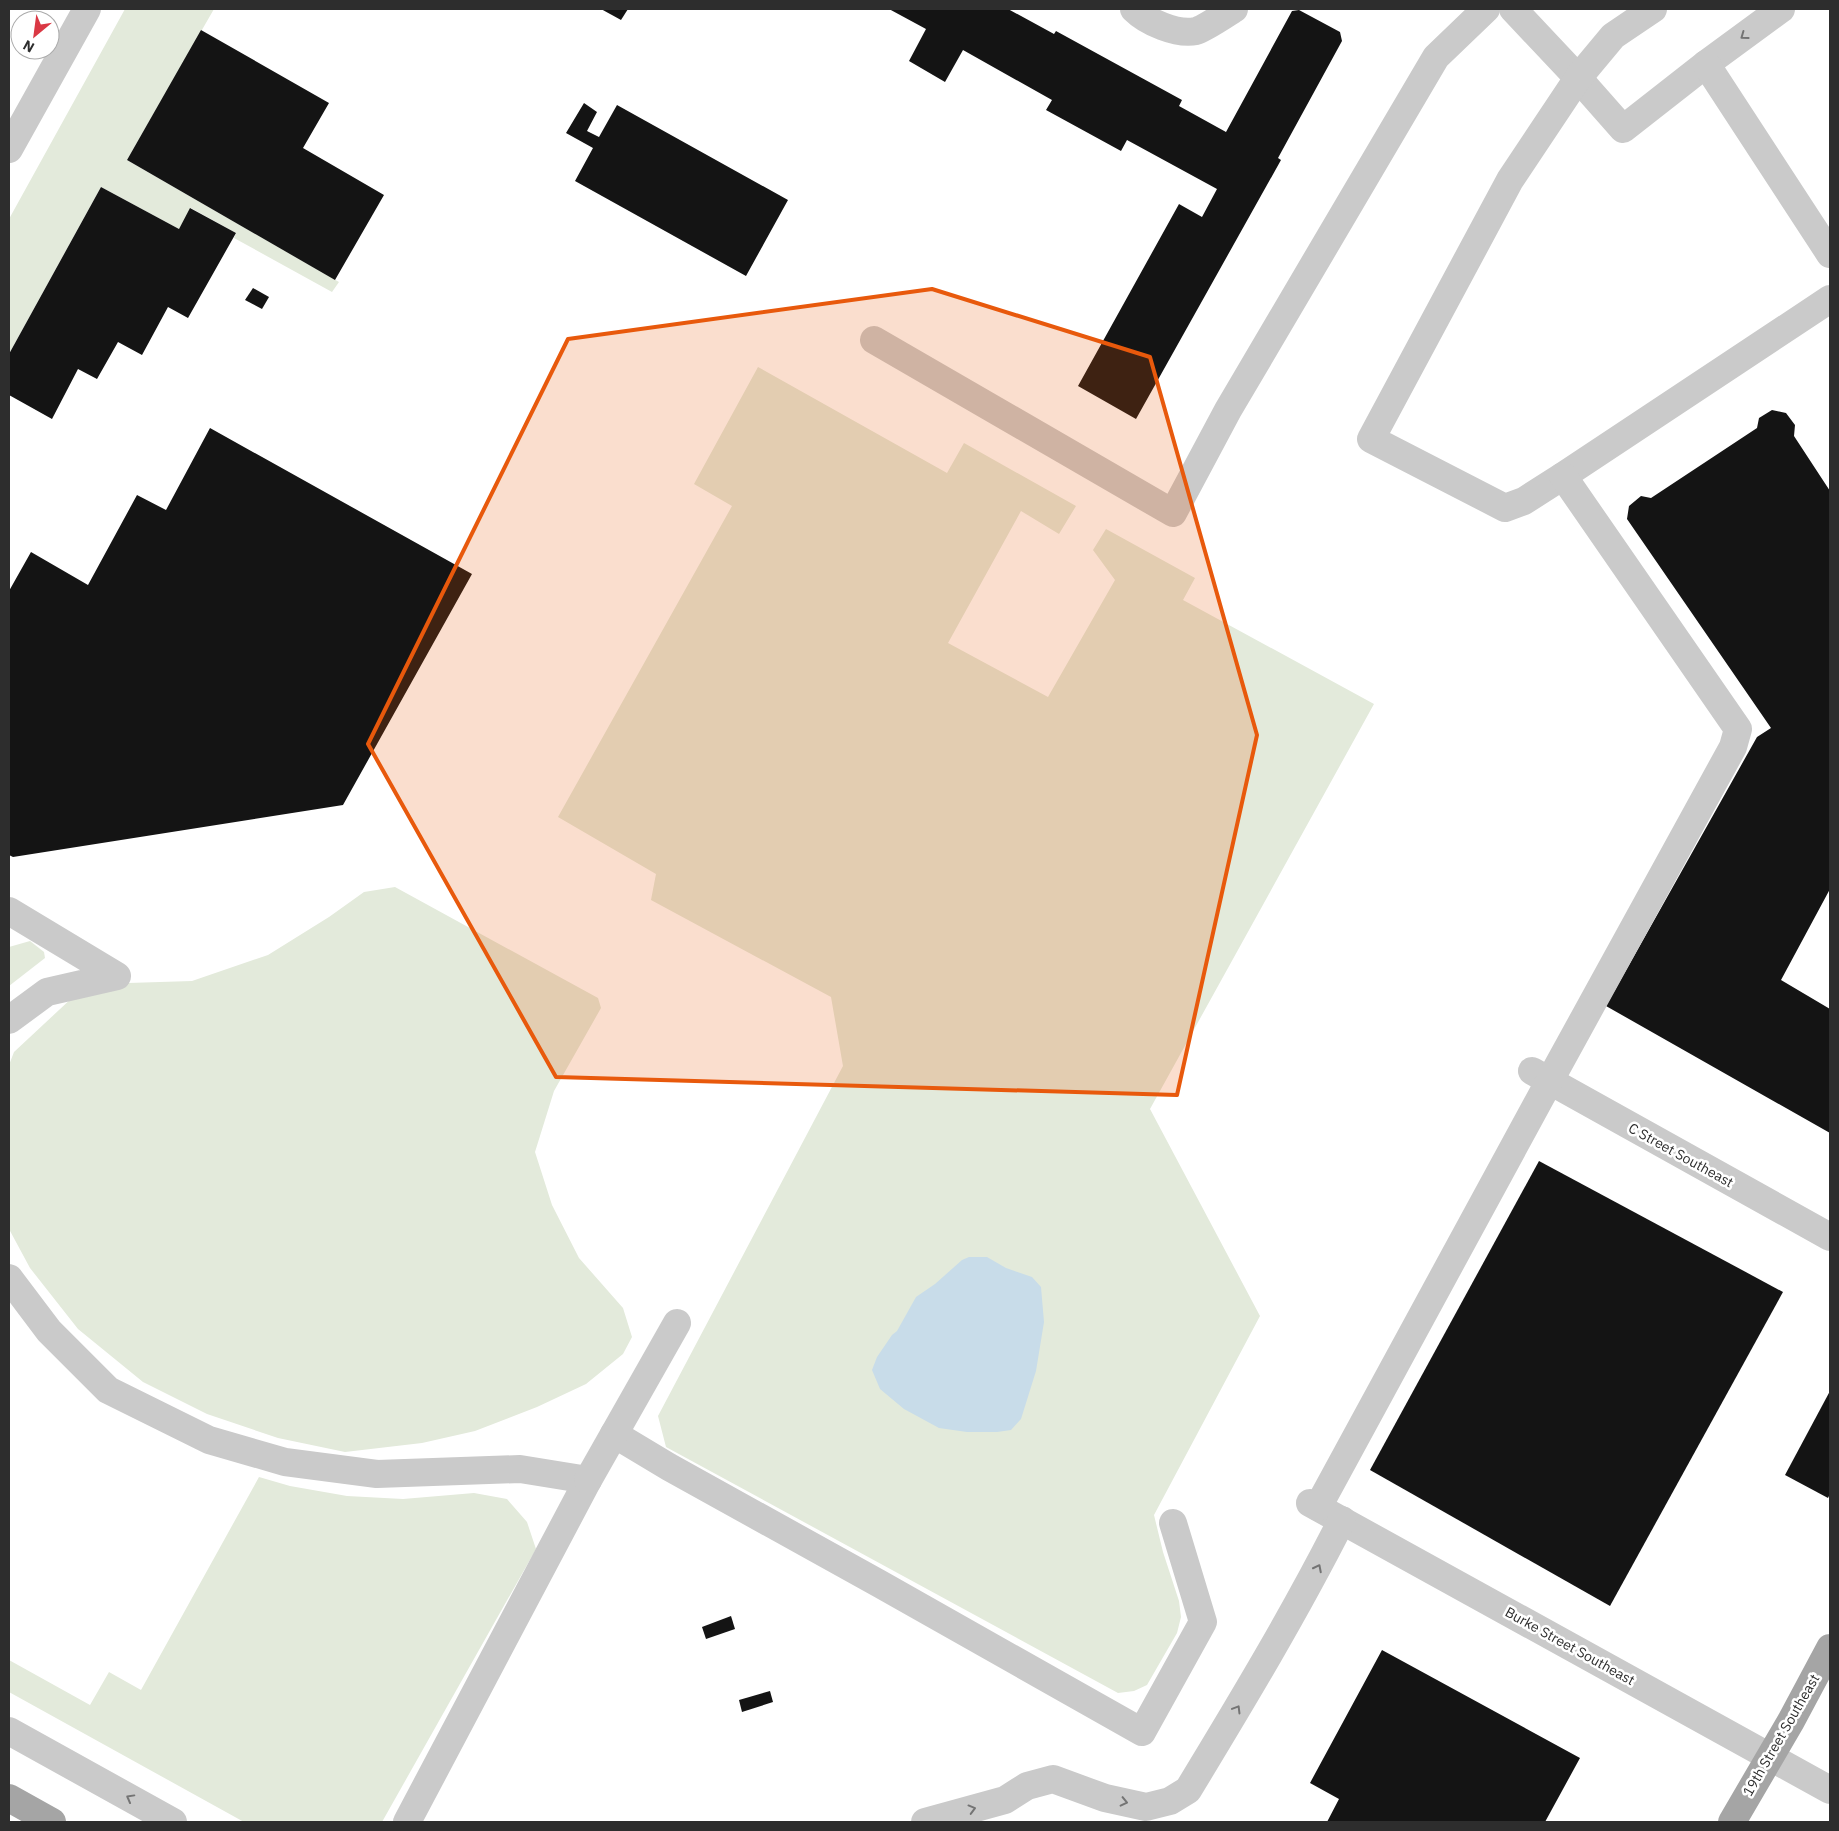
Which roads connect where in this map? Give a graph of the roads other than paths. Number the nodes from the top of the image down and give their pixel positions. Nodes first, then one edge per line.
1 (87, 9) edge
2 (1134, 9) edge
3 (1234, 9) edge
4 (1486, 9) edge
5 (1513, 9) edge
6 (1653, 9) edge
7 (1781, 9) edge
8 (1706, 64) junction
9 (1578, 78) junction
10 (9, 149) edge
11 (1830, 254) edge
12 (1830, 299) edge
13 (874, 340) dead end
14 (1563, 476) junction
15 (9, 911) edge
16 (9, 1020) edge
17 (1540, 1077) junction
18 (1830, 1237) edge
19 (9, 1278) edge
20 (677, 1323) dead end
21 (614, 1434) junction
22 (588, 1480) junction
23 (1342, 1520) junction
24 (1174, 1523) dead end
25 (1830, 1648) edge
26 (9, 1731) edge
27 (1770, 1757) junction
28 (1830, 1790) edge
29 (9, 1798) edge
30 (52, 1822) edge
31 (173, 1822) edge
32 (407, 1822) edge
33 (925, 1822) edge
34 (1732, 1822) edge

1 - 10 street
2 - 3 street
4 - 13 street
5 - 9 street
6 - 9 street
7 -> 8 street
8 - 9 street
8 - 11 street
9 - 14 street
12 - 14 street
14 - 17 street
15 - 16 street
17 - 18 street, C Street Southeast
17 - 23 street, Burke Street Southeast
19 - 22 street
20 - 21 street
21 - 22 street
21 - 24 street
22 - 32 street
23 - 27 street, Burke Street Southeast
33 -> 23 street
25 - 27 main road, 19th Street Southeast
31 -> 26 street
27 - 28 street, Burke Street Southeast
27 - 34 main road, 19th Street Southeast
29 - 30 main road

